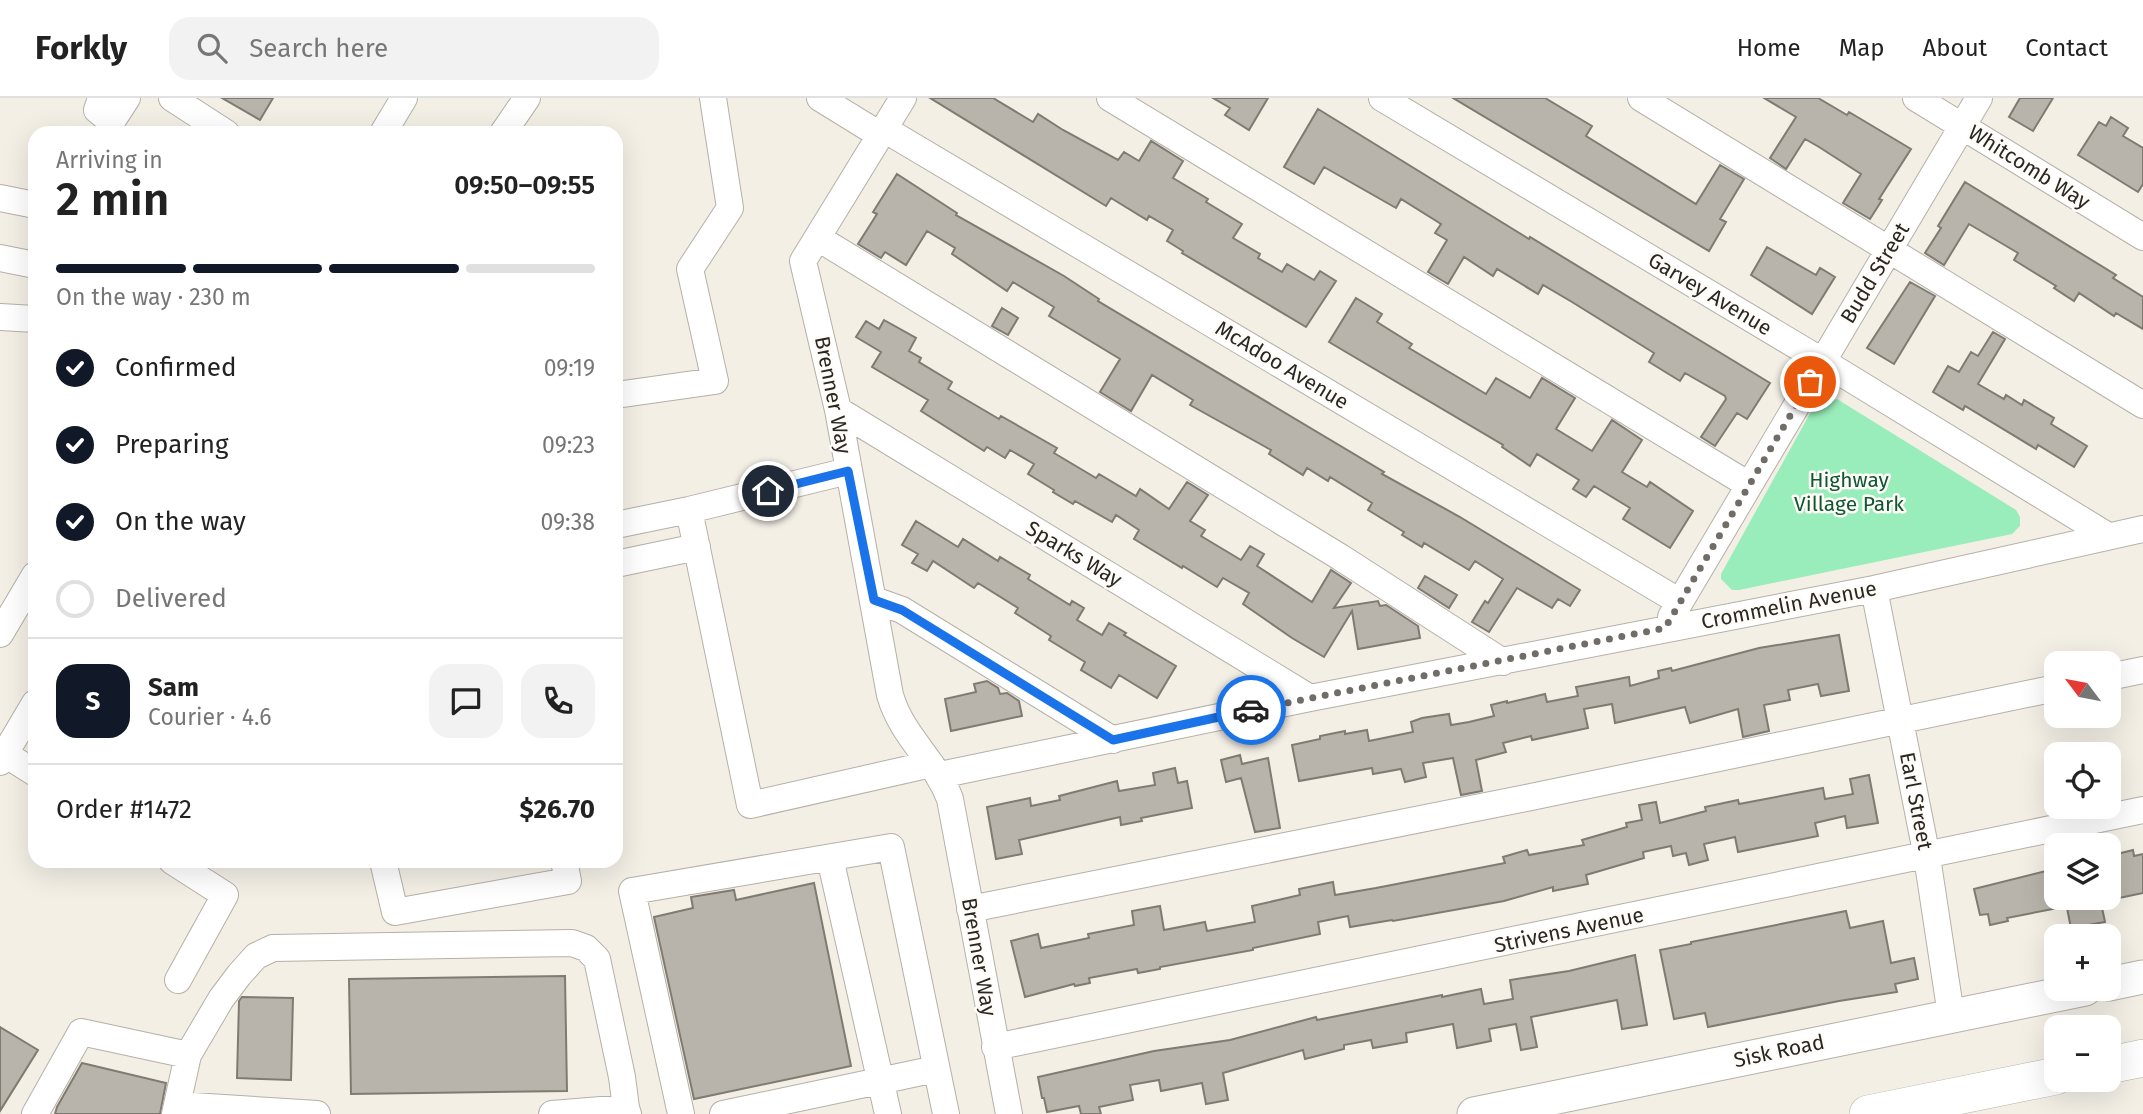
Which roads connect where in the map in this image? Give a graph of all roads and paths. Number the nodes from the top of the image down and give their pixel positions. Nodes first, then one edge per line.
1 (127, 98) edge
2 (172, 98) edge
3 (527, 98) edge
4 (713, 98) edge
5 (820, 98) edge
6 (903, 98) edge
7 (1110, 98) edge
8 (1382, 98) edge
9 (1641, 98) edge
10 (1916, 98) edge
11 (1979, 98) edge
12 (99, 116) edge
13 (215, 126) edge
14 (508, 126) edge
15 (1962, 126) junction
16 (882, 132) junction
17 (0, 198) edge
18 (28, 204) edge
19 (2143, 237) edge
20 (818, 238) junction
21 (1889, 250) junction
22 (0, 258) edge
23 (28, 264) edge
24 (0, 317) edge
25 (28, 319) edge
26 (1822, 361) junction
27 (623, 394) edge
28 (2143, 405) edge
29 (838, 411) junction
30 (848, 471) junction
31 (1749, 485) junction
32 (689, 510) junction
33 (623, 524) edge
34 (2143, 529) edge
35 (2108, 536) junction
36 (697, 547) junction
37 (623, 563) edge
38 (28, 587) edge
39 (1874, 589) junction
40 (874, 600) junction
41 (1680, 602) junction
42 (1665, 628) junction
43 (0, 634) edge
44 (1503, 662) junction
45 (2143, 670) edge
46 (2121, 675) edge
47 (2044, 690) edge
48 (1310, 698) junction
49 (28, 713) edge
50 (1900, 720) junction
51 (1113, 740) junction
52 (5, 744) edge
53 (28, 766) edge
54 (935, 770) junction
55 (2143, 810) edge
56 (1927, 857) junction
57 (830, 858) junction
58 (183, 868) edge
59 (385, 868) edge
60 (565, 868) edge
61 (970, 909) junction
62 (2143, 977) edge
63 (178, 980) dead end
64 (2121, 982) edge
65 (2044, 997) edge
66 (1951, 1015) junction
67 (996, 1047) junction
68 (188, 1055) junction
69 (2143, 1058) edge
70 (2121, 1063) edge
71 (936, 1069) junction
72 (2044, 1078) edge
73 (880, 1081) junction
74 (176, 1109) edge
75 (627, 1111) edge
76 (35, 1114) edge
77 (317, 1114) edge
78 (552, 1114) edge
79 (681, 1114) edge
80 (723, 1114) edge
81 (888, 1114) edge
82 (946, 1114) edge
83 (1009, 1114) edge
84 (1474, 1114) edge
85 (1868, 1114) edge

1 - 12 street
2 - 13 street
3 - 14 street
4 - 27 street
5 - 16 street, McAdoo Avenue
6 - 16 street, Brenner Way
7 - 31 street
8 - 26 street, Garvey Avenue
9 - 21 street
10 - 15 street, Whitcomb Way
11 - 15 street, Budd Street
15 - 19 street, Whitcomb Way
15 - 21 street, Budd Street
16 - 20 street, Brenner Way
16 - 41 street, McAdoo Avenue
17 - 18 street
20 - 29 street, Brenner Way
20 - 44 street
21 - 26 street, Budd Street
21 - 28 street
22 - 23 street
24 - 25 street
26 - 31 street, Budd Street
26 - 35 street, Garvey Avenue
29 - 30 street, Brenner Way
29 - 48 street, Sparks Way
30 - 32 street
30 - 40 street, Brenner Way
31 - 41 street, Budd Street
32 - 33 street
32 - 36 street
34 - 35 street, Crommelin Avenue
35 - 39 street, Crommelin Avenue
36 - 37 street
36 - 54 street, Crommelin Avenue
38 - 43 street
39 - 42 street, Crommelin Avenue
39 - 50 street, Earl Street
40 - 51 street
40 - 54 street, Brenner Way
41 - 42 street, Budd Street
42 - 44 street, Crommelin Avenue
44 - 48 street, Crommelin Avenue
45 - 46 street
47 - 50 street
48 - 51 street, Crommelin Avenue
49 - 52 street
50 - 56 street, Earl Street
50 - 61 street
51 - 54 street, Crommelin Avenue
52 - 53 street
54 - 61 street, Brenner Way
55 - 56 street, Strivens Avenue
56 - 66 street, Earl Street
56 - 67 street, Strivens Avenue
57 - 71 street
57 - 73 street
57 - 79 street
58 - 63 street
59 - 60 street
61 - 67 street, Brenner Way
62 - 64 main road
65 - 66 main road, Sisk Road
66 - 84 main road, Sisk Road
67 - 83 street, Brenner Way
68 - 74 street
68 - 75 street
68 - 76 street
69 - 70 highway
71 - 73 street
71 - 82 street
72 - 85 highway
73 - 80 street
73 - 81 street
74 - 77 street
75 - 78 street

